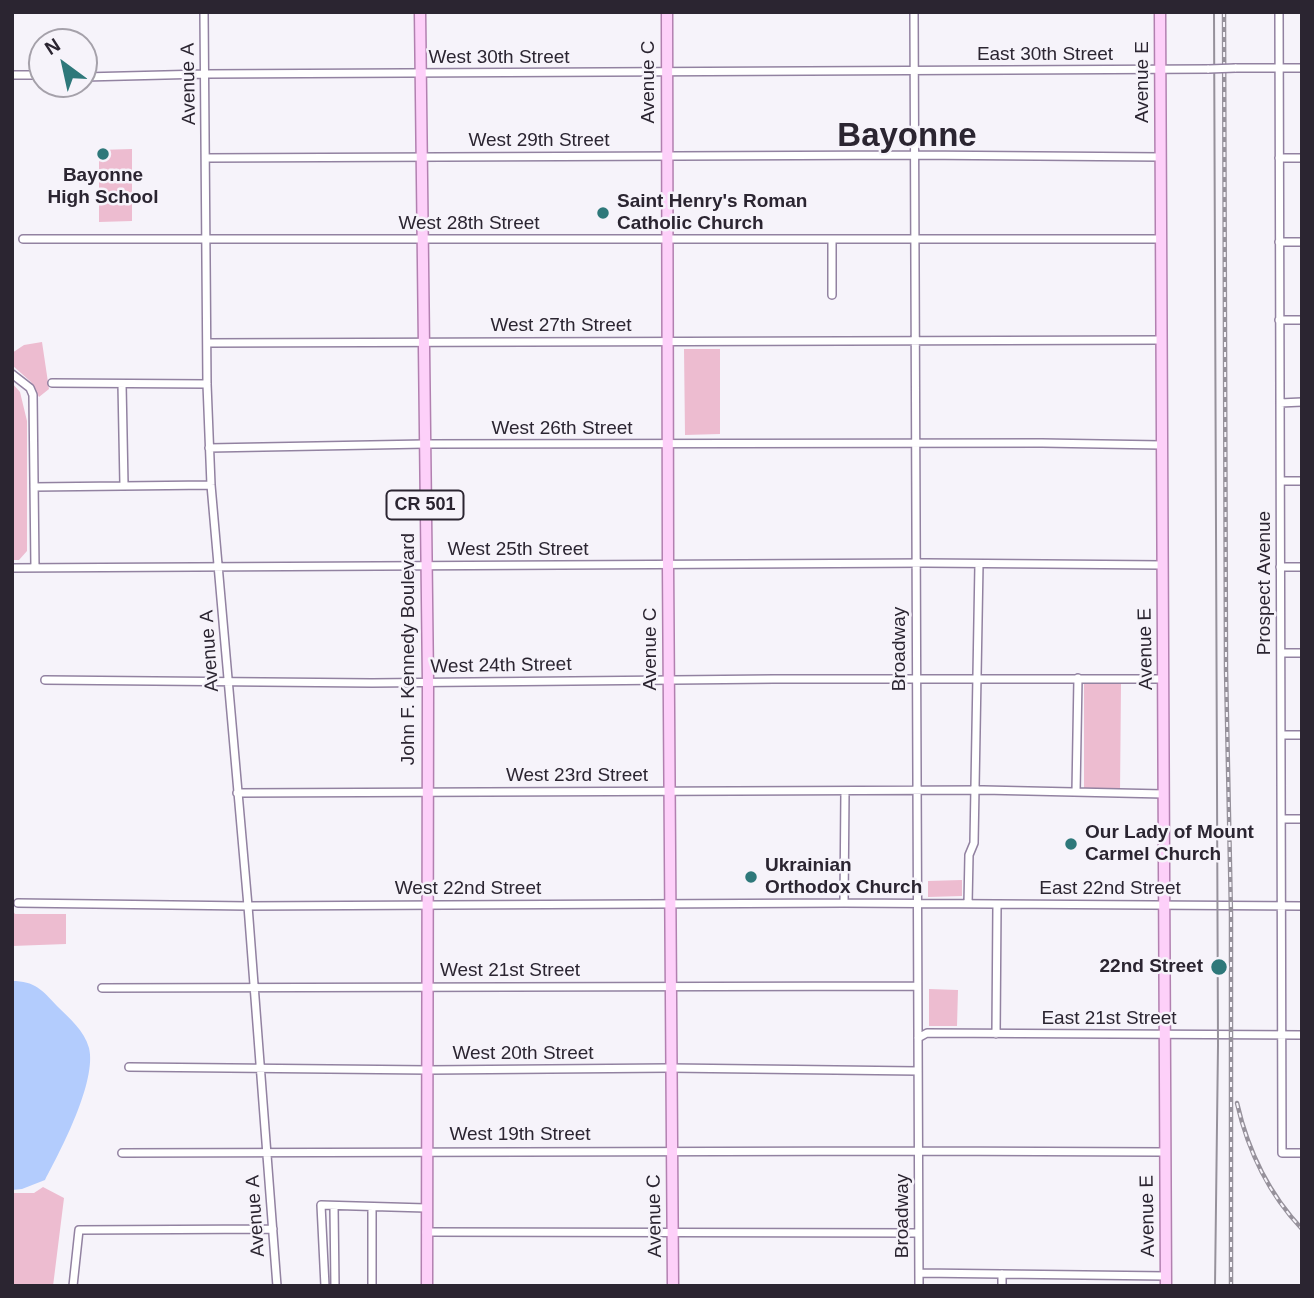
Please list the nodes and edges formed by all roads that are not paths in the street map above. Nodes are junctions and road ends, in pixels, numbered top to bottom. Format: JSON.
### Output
{"nodes":[{"id":1,"x":204,"y":12,"type":"edge"},
{"id":2,"x":420,"y":12,"type":"edge"},
{"id":3,"x":667,"y":12,"type":"edge"},
{"id":4,"x":914,"y":12,"type":"edge"},
{"id":5,"x":1160,"y":12,"type":"edge"},
{"id":6,"x":1279,"y":12,"type":"edge"},
{"id":7,"x":1278,"y":68,"type":"junction"},
{"id":8,"x":1302,"y":68,"type":"edge"},
{"id":9,"x":1160,"y":71,"type":"junction"},
{"id":10,"x":914,"y":72,"type":"junction"},
{"id":11,"x":667,"y":73,"type":"junction"},
{"id":12,"x":205,"y":74,"type":"junction"},
{"id":13,"x":421,"y":74,"type":"junction"},
{"id":14,"x":98,"y":77,"type":"edge"},
{"id":15,"x":914,"y":155,"type":"junction"},
{"id":16,"x":666,"y":156,"type":"junction"},
{"id":17,"x":422,"y":157,"type":"junction"},
{"id":18,"x":1160,"y":157,"type":"junction"},
{"id":19,"x":206,"y":158,"type":"junction"},
{"id":20,"x":1279,"y":158,"type":"junction"},
{"id":21,"x":1302,"y":158,"type":"edge"},
{"id":22,"x":23,"y":239,"type":"dead end"},
{"id":23,"x":668,"y":239,"type":"junction"},
{"id":24,"x":832,"y":239,"type":"junction"},
{"id":25,"x":916,"y":239,"type":"junction"},
{"id":26,"x":1160,"y":239,"type":"junction"},
{"id":27,"x":207,"y":240,"type":"junction"},
{"id":28,"x":423,"y":240,"type":"junction"},
{"id":29,"x":1302,"y":242,"type":"edge"},
{"id":30,"x":1279,"y":243,"type":"junction"},
{"id":31,"x":832,"y":295,"type":"dead end"},
{"id":32,"x":1279,"y":320,"type":"junction"},
{"id":33,"x":1302,"y":320,"type":"edge"},
{"id":34,"x":915,"y":340,"type":"junction"},
{"id":35,"x":1161,"y":340,"type":"junction"},
{"id":36,"x":668,"y":341,"type":"junction"},
{"id":37,"x":424,"y":342,"type":"junction"},
{"id":38,"x":206,"y":343,"type":"junction"},
{"id":39,"x":12,"y":374,"type":"edge"},
{"id":40,"x":52,"y":383,"type":"dead end"},
{"id":41,"x":122,"y":384,"type":"junction"},
{"id":42,"x":206,"y":384,"type":"junction"},
{"id":43,"x":1280,"y":402,"type":"junction"},
{"id":44,"x":1302,"y":402,"type":"edge"},
{"id":45,"x":916,"y":443,"type":"junction"},
{"id":46,"x":425,"y":444,"type":"junction"},
{"id":47,"x":668,"y":444,"type":"junction"},
{"id":48,"x":1161,"y":445,"type":"junction"},
{"id":49,"x":209,"y":448,"type":"junction"},
{"id":50,"x":1281,"y":481,"type":"junction"},
{"id":51,"x":1302,"y":481,"type":"edge"},
{"id":52,"x":124,"y":485,"type":"junction"},
{"id":53,"x":211,"y":485,"type":"junction"},
{"id":54,"x":34,"y":487,"type":"junction"},
{"id":55,"x":916,"y":564,"type":"junction"},
{"id":56,"x":979,"y":564,"type":"junction"},
{"id":57,"x":668,"y":565,"type":"junction"},
{"id":58,"x":1162,"y":565,"type":"junction"},
{"id":59,"x":426,"y":566,"type":"junction"},
{"id":60,"x":220,"y":567,"type":"junction"},
{"id":61,"x":1280,"y":567,"type":"junction"},
{"id":62,"x":1302,"y":567,"type":"edge"},
{"id":63,"x":16,"y":568,"type":"edge"},
{"id":64,"x":35,"y":568,"type":"junction"},
{"id":65,"x":1282,"y":653,"type":"junction"},
{"id":66,"x":1302,"y":653,"type":"edge"},
{"id":67,"x":1078,"y":678,"type":"junction"},
{"id":68,"x":669,"y":679,"type":"junction"},
{"id":69,"x":916,"y":679,"type":"junction"},
{"id":70,"x":978,"y":679,"type":"junction"},
{"id":71,"x":1164,"y":679,"type":"junction"},
{"id":72,"x":45,"y":680,"type":"dead end"},
{"id":73,"x":229,"y":681,"type":"junction"},
{"id":74,"x":428,"y":683,"type":"junction"},
{"id":75,"x":1281,"y":735,"type":"junction"},
{"id":76,"x":1302,"y":735,"type":"edge"},
{"id":77,"x":975,"y":790,"type":"junction"},
{"id":78,"x":669,"y":791,"type":"junction"},
{"id":79,"x":845,"y":791,"type":"junction"},
{"id":80,"x":917,"y":791,"type":"junction"},
{"id":81,"x":427,"y":792,"type":"junction"},
{"id":82,"x":1076,"y":792,"type":"junction"},
{"id":83,"x":237,"y":793,"type":"junction"},
{"id":84,"x":1164,"y":794,"type":"junction"},
{"id":85,"x":1282,"y":819,"type":"junction"},
{"id":86,"x":1302,"y":819,"type":"edge"},
{"id":87,"x":18,"y":903,"type":"dead end"},
{"id":88,"x":845,"y":903,"type":"junction"},
{"id":89,"x":918,"y":904,"type":"junction"},
{"id":90,"x":968,"y":904,"type":"junction"},
{"id":91,"x":427,"y":905,"type":"junction"},
{"id":92,"x":672,"y":905,"type":"junction"},
{"id":93,"x":997,"y":905,"type":"junction"},
{"id":94,"x":1164,"y":905,"type":"junction"},
{"id":95,"x":248,"y":906,"type":"junction"},
{"id":96,"x":1281,"y":906,"type":"junction"},
{"id":97,"x":1302,"y":906,"type":"edge"},
{"id":98,"x":670,"y":986,"type":"junction"},
{"id":99,"x":918,"y":986,"type":"junction"},
{"id":100,"x":252,"y":987,"type":"junction"},
{"id":101,"x":102,"y":988,"type":"dead end"},
{"id":102,"x":427,"y":988,"type":"junction"},
{"id":103,"x":996,"y":1034,"type":"junction"},
{"id":104,"x":1165,"y":1034,"type":"junction"},
{"id":105,"x":1281,"y":1035,"type":"junction"},
{"id":106,"x":1302,"y":1035,"type":"edge"},
{"id":107,"x":918,"y":1038,"type":"junction"},
{"id":108,"x":129,"y":1067,"type":"dead end"},
{"id":109,"x":260,"y":1069,"type":"junction"},
{"id":110,"x":670,"y":1069,"type":"junction"},
{"id":111,"x":429,"y":1070,"type":"junction"},
{"id":112,"x":918,"y":1071,"type":"junction"},
{"id":113,"x":918,"y":1150,"type":"junction"},
{"id":114,"x":267,"y":1151,"type":"junction"},
{"id":115,"x":426,"y":1151,"type":"junction"},
{"id":116,"x":671,"y":1151,"type":"junction"},
{"id":117,"x":1164,"y":1152,"type":"junction"},
{"id":118,"x":121,"y":1153,"type":"dead end"},
{"id":119,"x":1302,"y":1153,"type":"edge"},
{"id":120,"x":334,"y":1207,"type":"junction"},
{"id":121,"x":372,"y":1207,"type":"junction"},
{"id":122,"x":426,"y":1208,"type":"junction"},
{"id":123,"x":273,"y":1229,"type":"junction"},
{"id":124,"x":426,"y":1232,"type":"junction"},
{"id":125,"x":673,"y":1233,"type":"junction"},
{"id":126,"x":918,"y":1233,"type":"junction"},
{"id":127,"x":919,"y":1273,"type":"junction"},
{"id":128,"x":1002,"y":1274,"type":"junction"},
{"id":129,"x":1081,"y":1276,"type":"junction"},
{"id":130,"x":1166,"y":1281,"type":"edge"},
{"id":131,"x":73,"y":1286,"type":"edge"},
{"id":132,"x":277,"y":1286,"type":"edge"},
{"id":133,"x":325,"y":1286,"type":"edge"},
{"id":134,"x":335,"y":1286,"type":"edge"},
{"id":135,"x":372,"y":1286,"type":"edge"},
{"id":136,"x":427,"y":1286,"type":"edge"},
{"id":137,"x":673,"y":1286,"type":"edge"},
{"id":138,"x":919,"y":1286,"type":"edge"},
{"id":139,"x":1002,"y":1286,"type":"edge"},
{"id":140,"x":1081,"y":1286,"type":"edge"}],
"edges":[{"from":1,"to":12,"type":"street","name":"Avenue A"},
{"from":2,"to":13,"type":"main road","name":"John F. Kennedy Boulevard","number":"CR 501"},
{"from":3,"to":11,"type":"main road","name":"Avenue C"},
{"from":4,"to":10,"type":"street","name":"Broadway"},
{"from":5,"to":9,"type":"main road","name":"Avenue E"},
{"from":6,"to":7,"type":"street","name":"Prospect Avenue"},
{"from":7,"to":8,"type":"street","name":"East 30th Street"},
{"from":7,"to":9,"type":"street","name":"East 30th Street","bridge":true},
{"from":7,"to":20,"type":"street","name":"Prospect Avenue"},
{"from":9,"to":10,"type":"street","name":"East 30th Street"},
{"from":9,"to":18,"type":"main road","name":"Avenue E"},
{"from":10,"to":11,"type":"street","name":"West 30th Street"},
{"from":10,"to":15,"type":"street","name":"Broadway"},
{"from":11,"to":13,"type":"street","name":"West 30th Street"},
{"from":11,"to":16,"type":"main road","name":"Avenue C"},
{"from":12,"to":13,"type":"street","name":"West 30th Street"},
{"from":12,"to":14,"type":"street","name":"West 30th Street"},
{"from":12,"to":19,"type":"street","name":"Avenue A"},
{"from":13,"to":17,"type":"main road","name":"John F. Kennedy Boulevard","number":"CR 501"},
{"from":15,"to":16,"type":"street","name":"West 29th Street"},
{"from":15,"to":18,"type":"street","name":"West 29th Street"},
{"from":15,"to":25,"type":"street","name":"Broadway"},
{"from":16,"to":17,"type":"street","name":"West 29th Street"},
{"from":16,"to":23,"type":"main road","name":"Avenue C"},
{"from":17,"to":19,"type":"street","name":"West 29th Street"},
{"from":17,"to":28,"type":"main road","name":"John F. Kennedy Boulevard","number":"CR 501"},
{"from":18,"to":26,"type":"main road","name":"Avenue E"},
{"from":19,"to":27,"type":"street","name":"Avenue A"},
{"from":20,"to":21,"type":"street"},
{"from":20,"to":30,"type":"street","name":"Prospect Avenue"},
{"from":22,"to":27,"type":"street","name":"West 28th Street"},
{"from":23,"to":24,"type":"street","name":"West 28th Street"},
{"from":23,"to":28,"type":"street","name":"West 28th Street"},
{"from":23,"to":36,"type":"main road","name":"Avenue C"},
{"from":24,"to":25,"type":"street","name":"West 28th Street"},
{"from":24,"to":31,"type":"street"},
{"from":25,"to":26,"type":"street","name":"West 28th Street"},
{"from":25,"to":34,"type":"street","name":"Broadway"},
{"from":26,"to":35,"type":"main road","name":"Avenue E"},
{"from":27,"to":28,"type":"street","name":"West 28th Street"},
{"from":27,"to":38,"type":"street","name":"Avenue A"},
{"from":28,"to":37,"type":"main road","name":"John F. Kennedy Boulevard","number":"CR 501"},
{"from":29,"to":30,"type":"street"},
{"from":30,"to":32,"type":"street","name":"Prospect Avenue"},
{"from":32,"to":33,"type":"street"},
{"from":32,"to":43,"type":"street","name":"Prospect Avenue"},
{"from":34,"to":35,"type":"street","name":"West 27th Street"},
{"from":34,"to":36,"type":"street","name":"West 27th Street"},
{"from":34,"to":45,"type":"street","name":"Broadway"},
{"from":35,"to":48,"type":"main road","name":"Avenue E"},
{"from":36,"to":37,"type":"street","name":"West 27th Street"},
{"from":36,"to":47,"type":"main road","name":"Avenue C"},
{"from":37,"to":38,"type":"street","name":"West 27th Street"},
{"from":37,"to":46,"type":"main road","name":"John F. Kennedy Boulevard","number":"CR 501"},
{"from":38,"to":42,"type":"street","name":"Avenue A"},
{"from":39,"to":54,"type":"street"},
{"from":40,"to":41,"type":"street"},
{"from":41,"to":42,"type":"street"},
{"from":41,"to":52,"type":"street"},
{"from":42,"to":49,"type":"street","name":"Avenue A"},
{"from":43,"to":44,"type":"street"},
{"from":43,"to":50,"type":"street","name":"Prospect Avenue"},
{"from":45,"to":47,"type":"street","name":"West 26th Street"},
{"from":45,"to":48,"type":"street","name":"West 26th Street"},
{"from":45,"to":55,"type":"street","name":"Broadway"},
{"from":46,"to":47,"type":"street","name":"West 26th Street"},
{"from":46,"to":49,"type":"street","name":"West 26th Street"},
{"from":46,"to":59,"type":"main road","name":"John F. Kennedy Boulevard","number":"CR 501"},
{"from":47,"to":57,"type":"main road","name":"Avenue C"},
{"from":48,"to":58,"type":"main road","name":"Avenue E"},
{"from":49,"to":53,"type":"street","name":"Avenue A"},
{"from":50,"to":51,"type":"street"},
{"from":50,"to":61,"type":"street","name":"Prospect Avenue"},
{"from":52,"to":53,"type":"street"},
{"from":52,"to":54,"type":"street"},
{"from":53,"to":60,"type":"street","name":"Avenue A"},
{"from":54,"to":64,"type":"street"},
{"from":55,"to":56,"type":"street","name":"West 25th Street"},
{"from":55,"to":57,"type":"street","name":"West 25th Street"},
{"from":55,"to":69,"type":"street","name":"Broadway"},
{"from":56,"to":58,"type":"street","name":"West 25th Street"},
{"from":56,"to":70,"type":"street"},
{"from":57,"to":59,"type":"street","name":"West 25th Street"},
{"from":57,"to":68,"type":"main road","name":"Avenue C"},
{"from":58,"to":71,"type":"main road","name":"Avenue E"},
{"from":59,"to":60,"type":"street","name":"West 25th Street"},
{"from":59,"to":74,"type":"main road","name":"John F. Kennedy Boulevard","number":"CR 501"},
{"from":60,"to":64,"type":"street","name":"West 25th Street"},
{"from":60,"to":73,"type":"street","name":"Avenue A"},
{"from":61,"to":62,"type":"street"},
{"from":61,"to":65,"type":"street","name":"Prospect Avenue"},
{"from":63,"to":64,"type":"street","name":"West 25th Street"},
{"from":65,"to":66,"type":"street"},
{"from":65,"to":75,"type":"street","name":"Prospect Avenue"},
{"from":67,"to":70,"type":"street","name":"West 24th Street"},
{"from":67,"to":71,"type":"street","name":"West 24th Street"},
{"from":67,"to":82,"type":"street"},
{"from":68,"to":69,"type":"street","name":"West 24th Street"},
{"from":68,"to":74,"type":"street","name":"West 24th Street"},
{"from":68,"to":78,"type":"main road","name":"Avenue C"},
{"from":69,"to":70,"type":"street","name":"West 24th Street"},
{"from":69,"to":80,"type":"street","name":"Broadway"},
{"from":70,"to":77,"type":"street"},
{"from":71,"to":84,"type":"main road","name":"Avenue E"},
{"from":72,"to":73,"type":"street","name":"West 24th Street"},
{"from":73,"to":74,"type":"street","name":"West 24th Street"},
{"from":73,"to":83,"type":"street","name":"Avenue A"},
{"from":74,"to":81,"type":"main road","name":"John F. Kennedy Boulevard","number":"CR 501"},
{"from":75,"to":76,"type":"street"},
{"from":75,"to":85,"type":"street","name":"Prospect Avenue"},
{"from":77,"to":80,"type":"street","name":"West 23rd Street"},
{"from":77,"to":82,"type":"street","name":"West 23rd Street"},
{"from":77,"to":90,"type":"street"},
{"from":78,"to":79,"type":"street","name":"West 23rd Street"},
{"from":78,"to":81,"type":"street","name":"West 23rd Street"},
{"from":78,"to":92,"type":"main road","name":"Avenue C"},
{"from":79,"to":80,"type":"street","name":"West 23rd Street"},
{"from":79,"to":88,"type":"street"},
{"from":80,"to":89,"type":"street","name":"Broadway"},
{"from":81,"to":83,"type":"street","name":"West 23rd Street"},
{"from":81,"to":91,"type":"main road","name":"John F. Kennedy Boulevard","number":"CR 501"},
{"from":82,"to":84,"type":"street","name":"West 23rd Street"},
{"from":83,"to":95,"type":"street","name":"Avenue A"},
{"from":84,"to":94,"type":"main road","name":"Avenue E"},
{"from":85,"to":86,"type":"street"},
{"from":85,"to":96,"type":"street","name":"Prospect Avenue"},
{"from":87,"to":95,"type":"street","name":"West 22nd Street"},
{"from":88,"to":89,"type":"street","name":"West 22nd Street"},
{"from":88,"to":92,"type":"street","name":"West 22nd Street"},
{"from":89,"to":90,"type":"street","name":"East 22nd Street"},
{"from":89,"to":99,"type":"street","name":"Broadway"},
{"from":90,"to":93,"type":"street","name":"East 22nd Street"},
{"from":91,"to":92,"type":"street","name":"West 22nd Street"},
{"from":91,"to":95,"type":"street","name":"West 22nd Street"},
{"from":91,"to":102,"type":"main road","name":"John F. Kennedy Boulevard","number":"CR 501"},
{"from":92,"to":98,"type":"main road","name":"Avenue C"},
{"from":93,"to":94,"type":"street","name":"East 22nd Street"},
{"from":93,"to":103,"type":"street"},
{"from":94,"to":96,"type":"street","name":"East 22nd Street"},
{"from":94,"to":104,"type":"main road","name":"Avenue E"},
{"from":95,"to":100,"type":"street","name":"Avenue A"},
{"from":96,"to":97,"type":"street","name":"East 22nd Street"},
{"from":96,"to":105,"type":"street","name":"Prospect Avenue"},
{"from":98,"to":99,"type":"street","name":"West 21st Street"},
{"from":98,"to":102,"type":"street","name":"West 21st Street"},
{"from":98,"to":110,"type":"main road","name":"Avenue C"},
{"from":99,"to":107,"type":"street","name":"Broadway"},
{"from":100,"to":101,"type":"street","name":"West 21st Street"},
{"from":100,"to":102,"type":"street","name":"West 21st Street"},
{"from":100,"to":109,"type":"street","name":"Avenue A"},
{"from":102,"to":111,"type":"main road","name":"John F. Kennedy Boulevard","number":"CR 501"},
{"from":103,"to":104,"type":"street","name":"East 21st Street"},
{"from":103,"to":107,"type":"street","name":"East 21st Street"},
{"from":104,"to":105,"type":"street","name":"East 21st Street"},
{"from":104,"to":117,"type":"main road","name":"Avenue E"},
{"from":105,"to":106,"type":"street","name":"East 21st Street"},
{"from":105,"to":119,"type":"street","name":"Prospect Avenue"},
{"from":107,"to":112,"type":"street","name":"Broadway"},
{"from":108,"to":109,"type":"street","name":"West 20th Street"},
{"from":109,"to":111,"type":"street","name":"West 20th Street"},
{"from":109,"to":114,"type":"street","name":"Avenue A"},
{"from":110,"to":111,"type":"street","name":"West 20th Street"},
{"from":110,"to":112,"type":"street","name":"West 20th Street"},
{"from":110,"to":116,"type":"main road","name":"Avenue C"},
{"from":111,"to":115,"type":"main road","name":"John F. Kennedy Boulevard","number":"CR 501"},
{"from":112,"to":113,"type":"street","name":"Broadway"},
{"from":113,"to":116,"type":"street","name":"West 19th Street"},
{"from":113,"to":117,"type":"street","name":"West 19th Street"},
{"from":113,"to":126,"type":"street","name":"Broadway"},
{"from":114,"to":115,"type":"street","name":"West 19th Street"},
{"from":114,"to":118,"type":"street","name":"West 19th Street"},
{"from":114,"to":123,"type":"street","name":"Avenue A"},
{"from":115,"to":116,"type":"street","name":"West 19th Street"},
{"from":115,"to":122,"type":"main road","name":"John F. Kennedy Boulevard","number":"CR 501"},
{"from":116,"to":125,"type":"main road","name":"Avenue C"},
{"from":117,"to":130,"type":"main road","name":"Avenue E"},
{"from":120,"to":121,"type":"street"},
{"from":120,"to":133,"type":"street"},
{"from":120,"to":134,"type":"street"},
{"from":121,"to":122,"type":"street"},
{"from":121,"to":135,"type":"street"},
{"from":122,"to":124,"type":"main road","name":"John F. Kennedy Boulevard","number":"CR 501"},
{"from":123,"to":131,"type":"street"},
{"from":123,"to":132,"type":"street","name":"Avenue A"},
{"from":124,"to":125,"type":"street"},
{"from":124,"to":136,"type":"main road","name":"John F. Kennedy Boulevard","number":"CR 501"},
{"from":125,"to":126,"type":"street"},
{"from":125,"to":137,"type":"main road","name":"Avenue C"},
{"from":126,"to":127,"type":"street","name":"Broadway"},
{"from":127,"to":128,"type":"street"},
{"from":127,"to":138,"type":"street","name":"Broadway"},
{"from":128,"to":129,"type":"street"},
{"from":128,"to":139,"type":"street"},
{"from":129,"to":130,"type":"street"},
{"from":129,"to":140,"type":"street"}]}
